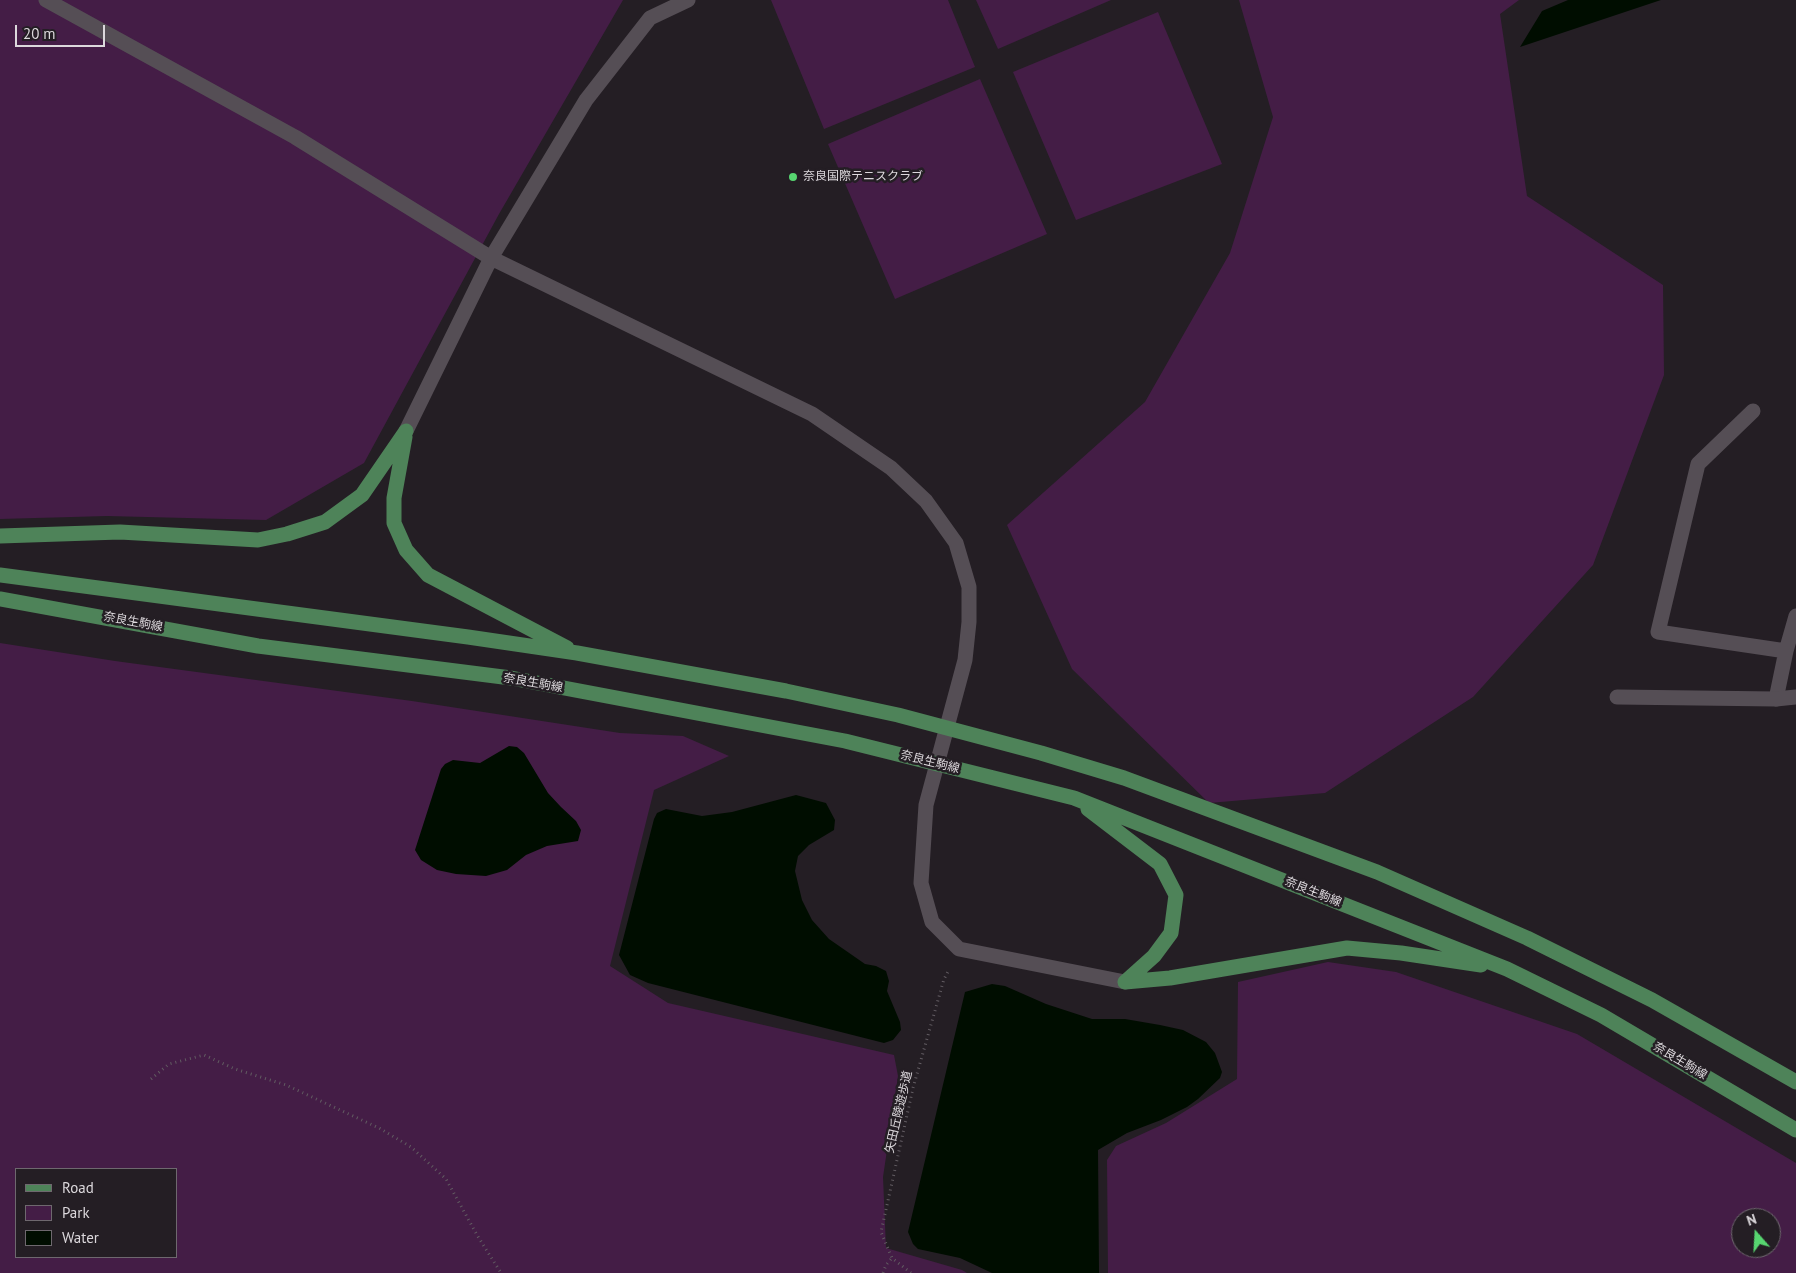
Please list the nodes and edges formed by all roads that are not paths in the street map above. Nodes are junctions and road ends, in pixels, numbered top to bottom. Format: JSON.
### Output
{"nodes":[{"id":1,"x":46,"y":0,"type":"edge"},
{"id":2,"x":688,"y":0,"type":"edge"},
{"id":3,"x":491,"y":258,"type":"junction"},
{"id":4,"x":1754,"y":411,"type":"dead end"},
{"id":5,"x":406,"y":431,"type":"junction"},
{"id":6,"x":0,"y":536,"type":"edge"},
{"id":7,"x":0,"y":575,"type":"edge"},
{"id":8,"x":0,"y":599,"type":"edge"},
{"id":9,"x":1796,"y":616,"type":"edge"},
{"id":10,"x":1786,"y":650,"type":"junction"},
{"id":11,"x":577,"y":654,"type":"junction"},
{"id":12,"x":1796,"y":696,"type":"edge"},
{"id":13,"x":1617,"y":698,"type":"dead end"},
{"id":14,"x":1776,"y":699,"type":"junction"},
{"id":15,"x":1074,"y":798,"type":"junction"},
{"id":16,"x":1507,"y":969,"type":"junction"},
{"id":17,"x":1126,"y":982,"type":"junction"},
{"id":18,"x":1796,"y":1082,"type":"edge"},
{"id":19,"x":1796,"y":1130,"type":"edge"}],
"edges":[{"from":1,"to":3,"type":"street"},
{"from":2,"to":3,"type":"street"},
{"from":3,"to":5,"type":"street"},
{"from":3,"to":17,"type":"street"},
{"from":4,"to":10,"type":"street"},
{"from":5,"to":6,"type":"main road"},
{"from":5,"to":11,"type":"main road"},
{"from":7,"to":11,"type":"main road"},
{"from":8,"to":15,"type":"main road","name":"奈良生駒線"},
{"from":9,"to":10,"type":"street"},
{"from":10,"to":14,"type":"street"},
{"from":11,"to":18,"type":"main road"},
{"from":12,"to":14,"type":"street"},
{"from":13,"to":14,"type":"street"},
{"from":15,"to":16,"type":"main road","name":"奈良生駒線"},
{"from":15,"to":17,"type":"main road"},
{"from":16,"to":17,"type":"main road"},
{"from":16,"to":19,"type":"main road","name":"奈良生駒線"}]}
